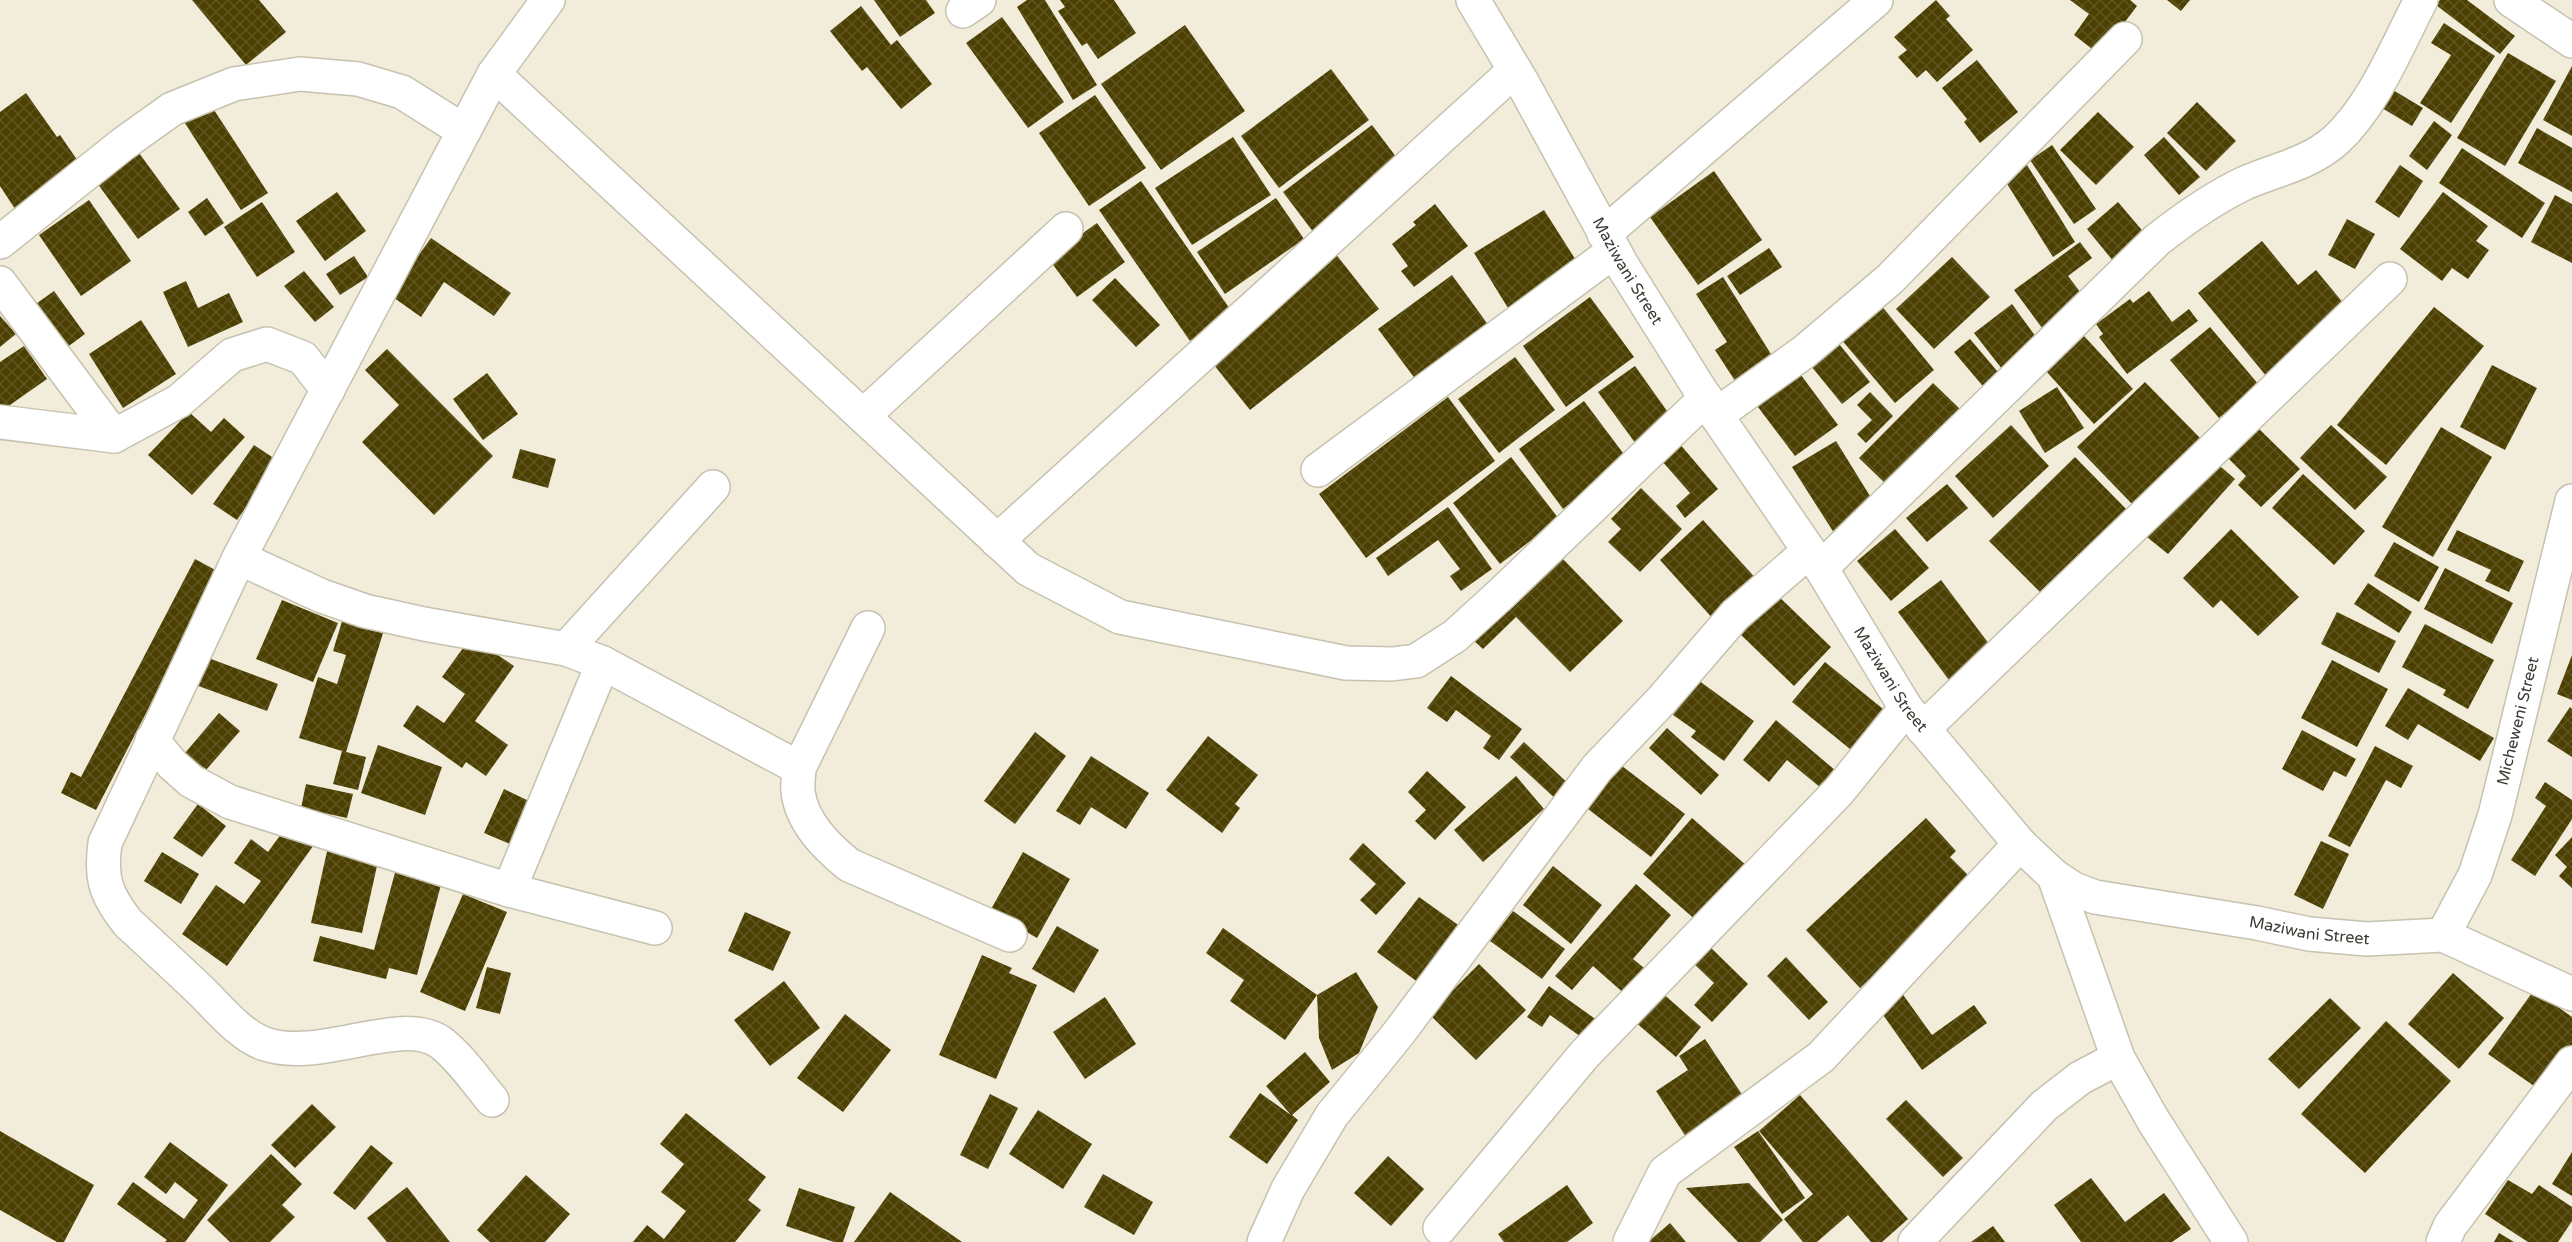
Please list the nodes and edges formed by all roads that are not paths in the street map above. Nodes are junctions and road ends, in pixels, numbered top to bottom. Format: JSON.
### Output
{"nodes":[{"id":1,"x":548,"y":0,"type":"edge"},
{"id":2,"x":1473,"y":0,"type":"edge"},
{"id":3,"x":1876,"y":0,"type":"edge"},
{"id":4,"x":2421,"y":0,"type":"edge"},
{"id":5,"x":2511,"y":0,"type":"edge"},
{"id":6,"x":2125,"y":39,"type":"dead end"},
{"id":7,"x":2572,"y":41,"type":"edge"},
{"id":8,"x":1515,"y":70,"type":"junction"},
{"id":9,"x":494,"y":74,"type":"junction"},
{"id":10,"x":464,"y":131,"type":"junction"},
{"id":11,"x":1066,"y":229,"type":"dead end"},
{"id":12,"x":0,"y":242,"type":"edge"},
{"id":13,"x":1609,"y":242,"type":"junction"},
{"id":14,"x":2390,"y":279,"type":"dead end"},
{"id":15,"x":0,"y":283,"type":"edge"},
{"id":16,"x":328,"y":390,"type":"junction"},
{"id":17,"x":1711,"y":406,"type":"junction"},
{"id":18,"x":863,"y":416,"type":"junction"},
{"id":19,"x":0,"y":422,"type":"edge"},
{"id":20,"x":114,"y":436,"type":"junction"},
{"id":21,"x":1318,"y":470,"type":"dead end"},
{"id":22,"x":713,"y":487,"type":"dead end"},
{"id":23,"x":2572,"y":501,"type":"edge"},
{"id":24,"x":997,"y":541,"type":"junction"},
{"id":25,"x":239,"y":558,"type":"junction"},
{"id":26,"x":1814,"y":560,"type":"junction"},
{"id":27,"x":868,"y":628,"type":"dead end"},
{"id":28,"x":566,"y":649,"type":"junction"},
{"id":29,"x":603,"y":663,"type":"junction"},
{"id":30,"x":1915,"y":718,"type":"junction"},
{"id":31,"x":152,"y":740,"type":"junction"},
{"id":32,"x":799,"y":768,"type":"junction"},
{"id":33,"x":2020,"y":844,"type":"junction"},
{"id":34,"x":2054,"y":876,"type":"junction"},
{"id":35,"x":509,"y":890,"type":"junction"},
{"id":36,"x":655,"y":928,"type":"dead end"},
{"id":37,"x":1010,"y":935,"type":"dead end"},
{"id":38,"x":2443,"y":935,"type":"junction"},
{"id":39,"x":2572,"y":994,"type":"edge"},
{"id":40,"x":2118,"y":1058,"type":"junction"},
{"id":41,"x":2572,"y":1063,"type":"edge"},
{"id":42,"x":492,"y":1100,"type":"dead end"},
{"id":43,"x":1440,"y":1228,"type":"dead end"},
{"id":44,"x":1264,"y":1242,"type":"edge"},
{"id":45,"x":1630,"y":1242,"type":"edge"},
{"id":46,"x":1915,"y":1242,"type":"edge"},
{"id":47,"x":2231,"y":1242,"type":"edge"},
{"id":48,"x":2443,"y":1242,"type":"edge"}],
"edges":[{"from":1,"to":9,"type":"street"},
{"from":2,"to":8,"type":"street","name":"Maziwani Street"},
{"from":3,"to":13,"type":"street"},
{"from":4,"to":26,"type":"street"},
{"from":5,"to":7,"type":"street"},
{"from":6,"to":17,"type":"street"},
{"from":8,"to":13,"type":"street","name":"Maziwani Street"},
{"from":8,"to":24,"type":"street"},
{"from":9,"to":10,"type":"street"},
{"from":9,"to":18,"type":"street"},
{"from":10,"to":12,"type":"street"},
{"from":10,"to":16,"type":"street"},
{"from":11,"to":18,"type":"street"},
{"from":13,"to":17,"type":"street","name":"Maziwani Street"},
{"from":13,"to":21,"type":"street"},
{"from":14,"to":30,"type":"street"},
{"from":15,"to":20,"type":"street"},
{"from":16,"to":20,"type":"street"},
{"from":16,"to":25,"type":"street"},
{"from":17,"to":24,"type":"street"},
{"from":17,"to":26,"type":"street","name":"Maziwani Street"},
{"from":18,"to":24,"type":"street"},
{"from":19,"to":20,"type":"street"},
{"from":22,"to":28,"type":"street"},
{"from":23,"to":38,"type":"street","name":"Micheweni Street"},
{"from":25,"to":28,"type":"street"},
{"from":25,"to":31,"type":"street"},
{"from":26,"to":30,"type":"street","name":"Maziwani Street"},
{"from":26,"to":44,"type":"street"},
{"from":27,"to":32,"type":"street"},
{"from":28,"to":29,"type":"street"},
{"from":29,"to":32,"type":"street"},
{"from":29,"to":35,"type":"street"},
{"from":30,"to":33,"type":"street","name":"Maziwani Street"},
{"from":30,"to":43,"type":"street"},
{"from":31,"to":35,"type":"street"},
{"from":31,"to":42,"type":"street"},
{"from":32,"to":37,"type":"street"},
{"from":33,"to":34,"type":"street","name":"Maziwani Street"},
{"from":33,"to":45,"type":"street"},
{"from":34,"to":38,"type":"street","name":"Maziwani Street"},
{"from":34,"to":40,"type":"street"},
{"from":35,"to":36,"type":"street"},
{"from":38,"to":39,"type":"street","name":"Maziwani Street"},
{"from":40,"to":46,"type":"street"},
{"from":40,"to":47,"type":"street"},
{"from":41,"to":48,"type":"street"}]}
